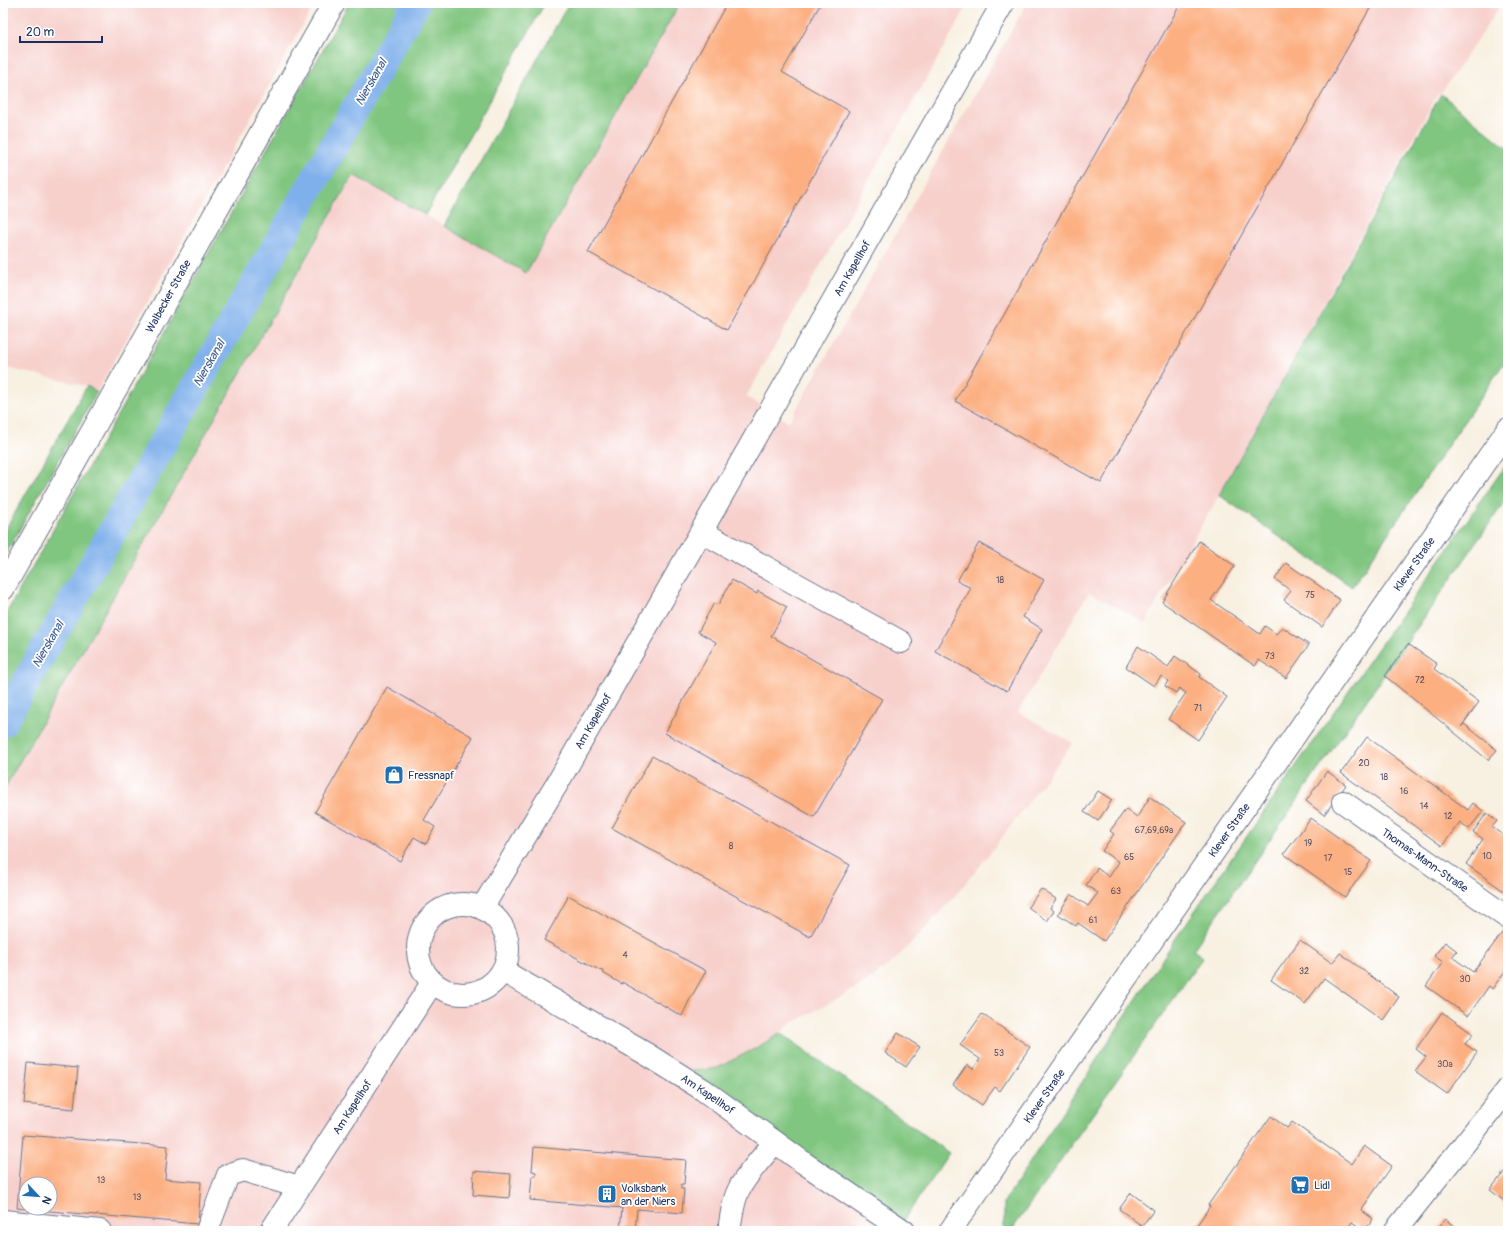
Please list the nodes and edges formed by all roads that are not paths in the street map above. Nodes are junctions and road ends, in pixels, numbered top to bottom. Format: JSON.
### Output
{"nodes":[{"id":1,"x":334,"y":3,"type":"edge"},
{"id":2,"x":1003,"y":3,"type":"edge"},
{"id":3,"x":1508,"y":429,"type":"edge"},
{"id":4,"x":702,"y":532,"type":"junction"},
{"id":5,"x":3,"y":589,"type":"edge"},
{"id":6,"x":901,"y":642,"type":"dead end"},
{"id":7,"x":1343,"y":802,"type":"dead end"},
{"id":8,"x":482,"y":908,"type":"junction"},
{"id":9,"x":1508,"y":918,"type":"edge"},
{"id":10,"x":503,"y":971,"type":"junction"},
{"id":11,"x":432,"y":983,"type":"junction"},
{"id":12,"x":1508,"y":1089,"type":"edge"},
{"id":13,"x":775,"y":1142,"type":"junction"},
{"id":14,"x":299,"y":1187,"type":"junction"},
{"id":15,"x":3,"y":1221,"type":"edge"},
{"id":16,"x":100,"y":1231,"type":"edge"},
{"id":17,"x":208,"y":1231,"type":"edge"},
{"id":18,"x":271,"y":1231,"type":"edge"},
{"id":19,"x":729,"y":1231,"type":"edge"},
{"id":20,"x":904,"y":1231,"type":"edge"},
{"id":21,"x":950,"y":1231,"type":"edge"},
{"id":22,"x":1395,"y":1231,"type":"edge"}],
"edges":[{"from":1,"to":5,"type":"street","name":"Walbecker Straße"},
{"from":2,"to":4,"type":"street","name":"Am Kapellhof"},
{"from":3,"to":21,"type":"street","name":"Klever Straße"},
{"from":4,"to":6,"type":"street"},
{"from":4,"to":8,"type":"street","name":"Am Kapellhof"},
{"from":7,"to":9,"type":"street","name":"Thomas-Mann-Straße"},
{"from":8,"to":10,"type":"street"},
{"from":8,"to":11,"type":"street"},
{"from":10,"to":11,"type":"street"},
{"from":10,"to":13,"type":"street","name":"Am Kapellhof"},
{"from":11,"to":14,"type":"street","name":"Am Kapellhof"},
{"from":12,"to":22,"type":"street"},
{"from":13,"to":19,"type":"street"},
{"from":13,"to":20,"type":"street","name":"Am Kapellhof"},
{"from":14,"to":17,"type":"street"},
{"from":14,"to":18,"type":"street","name":"Am Kapellhof"},
{"from":15,"to":16,"type":"street"}]}
